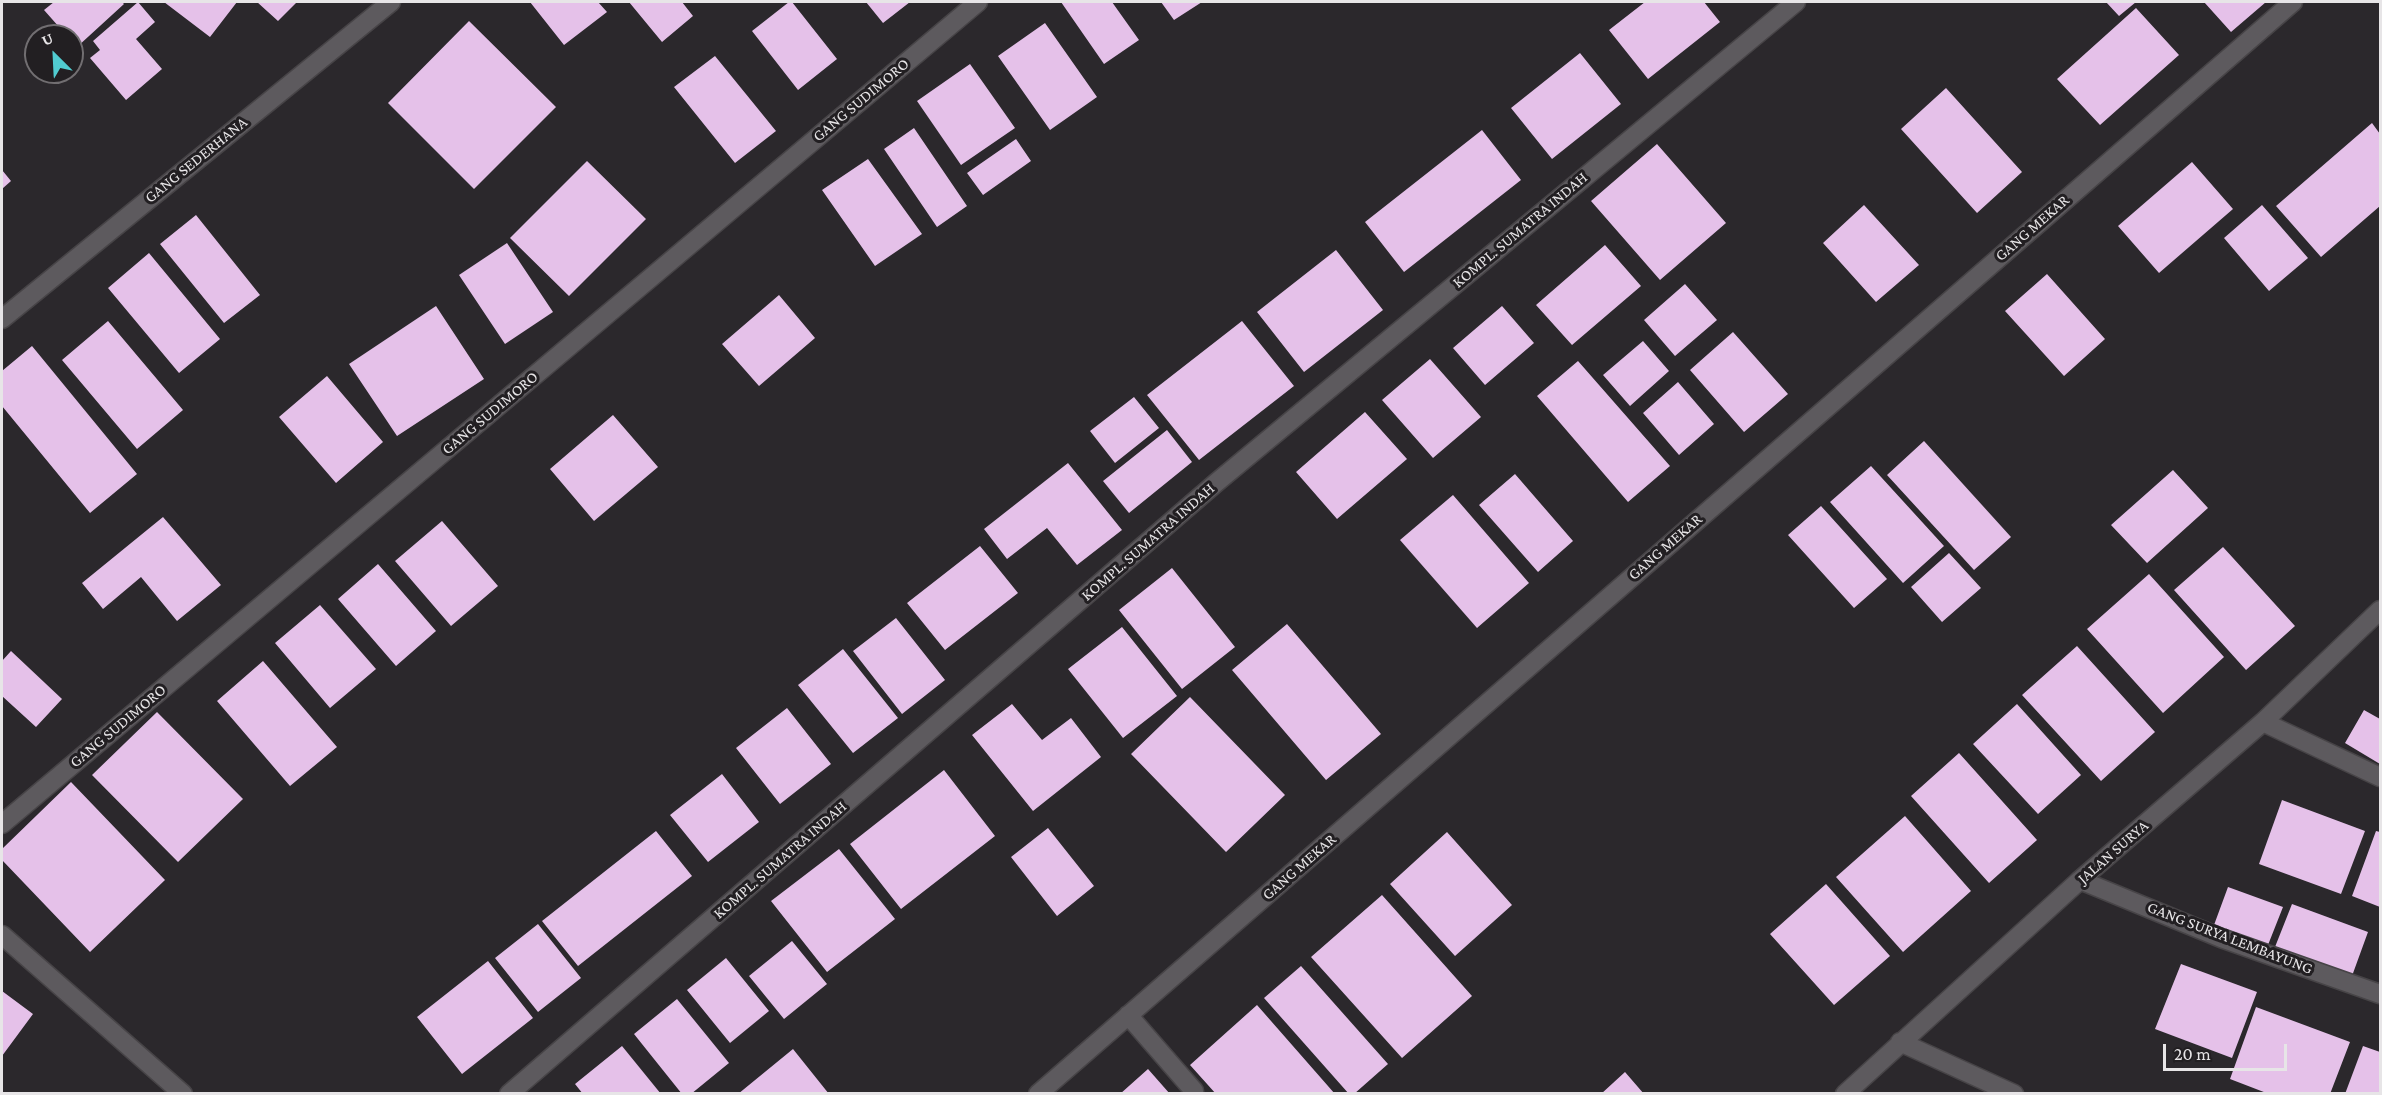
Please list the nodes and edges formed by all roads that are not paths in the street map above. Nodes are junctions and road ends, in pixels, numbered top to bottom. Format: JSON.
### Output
{"nodes":[{"id":1,"x":390,"y":2,"type":"edge"},
{"id":2,"x":978,"y":2,"type":"edge"},
{"id":3,"x":1796,"y":2,"type":"edge"},
{"id":4,"x":2293,"y":2,"type":"edge"},
{"id":5,"x":2,"y":319,"type":"edge"},
{"id":6,"x":2380,"y":610,"type":"edge"},
{"id":7,"x":2263,"y":722,"type":"junction"},
{"id":8,"x":2380,"y":777,"type":"edge"},
{"id":9,"x":2,"y":824,"type":"edge"},
{"id":10,"x":2080,"y":880,"type":"junction"},
{"id":11,"x":2,"y":935,"type":"edge"},
{"id":12,"x":2380,"y":994,"type":"edge"},
{"id":13,"x":1128,"y":1016,"type":"junction"},
{"id":14,"x":1900,"y":1042,"type":"junction"},
{"id":15,"x":1194,"y":1091,"type":"dead end"},
{"id":16,"x":183,"y":1094,"type":"edge"},
{"id":17,"x":509,"y":1094,"type":"edge"},
{"id":18,"x":1038,"y":1094,"type":"edge"},
{"id":19,"x":1845,"y":1094,"type":"edge"},
{"id":20,"x":2014,"y":1094,"type":"edge"}],
"edges":[{"from":1,"to":5,"type":"street","name":"GANG SEDERHANA"},
{"from":2,"to":9,"type":"street","name":"GANG SUDIMORO"},
{"from":3,"to":17,"type":"street","name":"KOMPL. SUMATRA INDAH"},
{"from":4,"to":13,"type":"street","name":"GANG MEKAR"},
{"from":6,"to":7,"type":"street","name":"JALAN SURYA"},
{"from":7,"to":8,"type":"street"},
{"from":7,"to":10,"type":"street","name":"JALAN SURYA"},
{"from":10,"to":12,"type":"street","name":"GANG SURYA LEMBAYUNG"},
{"from":10,"to":14,"type":"street","name":"JALAN SURYA"},
{"from":11,"to":16,"type":"street"},
{"from":13,"to":15,"type":"street"},
{"from":13,"to":18,"type":"street","name":"GANG MEKAR"},
{"from":14,"to":19,"type":"street","name":"JALAN SURYA"},
{"from":14,"to":20,"type":"street"}]}
